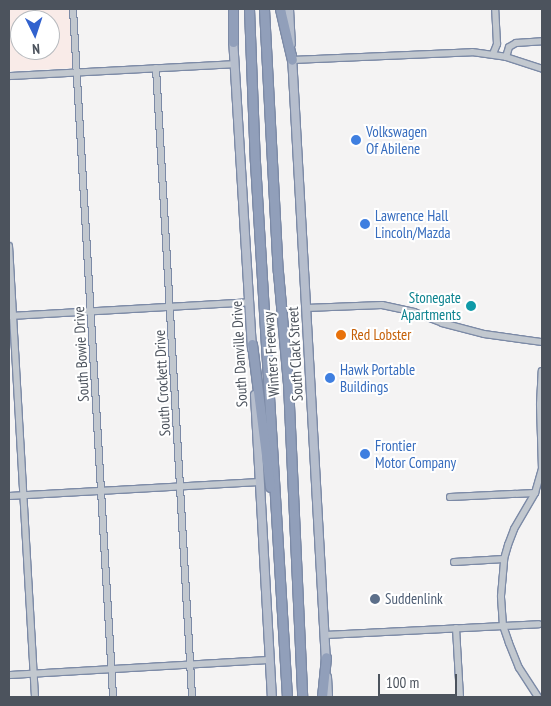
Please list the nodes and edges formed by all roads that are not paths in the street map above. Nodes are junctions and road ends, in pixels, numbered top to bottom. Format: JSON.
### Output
{"nodes":[{"id":1,"x":73,"y":9,"type":"edge"},
{"id":2,"x":232,"y":9,"type":"edge"},
{"id":3,"x":249,"y":9,"type":"edge"},
{"id":4,"x":264,"y":9,"type":"edge"},
{"id":5,"x":280,"y":9,"type":"edge"},
{"id":6,"x":289,"y":9,"type":"edge"},
{"id":7,"x":495,"y":9,"type":"edge"},
{"id":8,"x":542,"y":41,"type":"edge"},
{"id":9,"x":233,"y":42,"type":"joint"},
{"id":10,"x":493,"y":54,"type":"junction"},
{"id":11,"x":506,"y":57,"type":"junction"},
{"id":12,"x":292,"y":60,"type":"junction"},
{"id":13,"x":235,"y":64,"type":"junction"},
{"id":14,"x":156,"y":68,"type":"junction"},
{"id":15,"x":542,"y":69,"type":"edge"},
{"id":16,"x":78,"y":73,"type":"junction"},
{"id":17,"x":9,"y":76,"type":"edge"},
{"id":18,"x":9,"y":246,"type":"edge"},
{"id":19,"x":250,"y":302,"type":"junction"},
{"id":20,"x":170,"y":306,"type":"junction"},
{"id":21,"x":306,"y":308,"type":"junction"},
{"id":22,"x":91,"y":311,"type":"junction"},
{"id":23,"x":11,"y":316,"type":"edge"},
{"id":24,"x":542,"y":342,"type":"edge"},
{"id":25,"x":252,"y":344,"type":"junction"},
{"id":26,"x":542,"y":370,"type":"edge"},
{"id":27,"x":541,"y":421,"type":"edge"},
{"id":28,"x":260,"y":482,"type":"junction"},
{"id":29,"x":180,"y":486,"type":"junction"},
{"id":30,"x":102,"y":491,"type":"junction"},
{"id":31,"x":535,"y":493,"type":"junction"},
{"id":32,"x":24,"y":495,"type":"junction"},
{"id":33,"x":9,"y":496,"type":"edge"},
{"id":34,"x":450,"y":497,"type":"dead end"},
{"id":35,"x":279,"y":559,"type":"junction"},
{"id":36,"x":504,"y":559,"type":"junction"},
{"id":37,"x":454,"y":562,"type":"dead end"},
{"id":38,"x":538,"y":624,"type":"dead end"},
{"id":39,"x":503,"y":626,"type":"junction"},
{"id":40,"x":456,"y":628,"type":"junction"},
{"id":41,"x":324,"y":635,"type":"junction"},
{"id":42,"x":326,"y":657,"type":"junction"},
{"id":43,"x":270,"y":660,"type":"junction"},
{"id":44,"x":190,"y":664,"type":"junction"},
{"id":45,"x":112,"y":668,"type":"junction"},
{"id":46,"x":33,"y":673,"type":"junction"},
{"id":47,"x":9,"y":675,"type":"edge"},
{"id":48,"x":35,"y":697,"type":"edge"},
{"id":49,"x":114,"y":697,"type":"edge"},
{"id":50,"x":192,"y":697,"type":"edge"},
{"id":51,"x":272,"y":697,"type":"edge"},
{"id":52,"x":287,"y":697,"type":"edge"},
{"id":53,"x":302,"y":697,"type":"edge"},
{"id":54,"x":322,"y":697,"type":"edge"},
{"id":55,"x":328,"y":697,"type":"edge"},
{"id":56,"x":460,"y":697,"type":"edge"},
{"id":57,"x":538,"y":697,"type":"edge"}],
"edges":[{"from":1,"to":16,"type":"street","name":"South Bowie Drive"},
{"from":2,"to":9,"type":"highway"},
{"from":3,"to":35,"type":"highway","name":"Winters Freeway"},
{"from":4,"to":53,"type":"highway","name":"Winters Freeway"},
{"from":5,"to":12,"type":"highway"},
{"from":6,"to":12,"type":"main road","name":"South Clack Street"},
{"from":7,"to":10,"type":"street"},
{"from":8,"to":11,"type":"street"},
{"from":9,"to":13,"type":"main road","name":"South Danville Drive"},
{"from":10,"to":11,"type":"street"},
{"from":10,"to":12,"type":"street"},
{"from":11,"to":15,"type":"street"},
{"from":12,"to":21,"type":"main road","name":"South Clack Street"},
{"from":13,"to":14,"type":"street"},
{"from":13,"to":19,"type":"main road","name":"South Danville Drive"},
{"from":14,"to":16,"type":"street"},
{"from":14,"to":20,"type":"street","name":"South Crockett Drive"},
{"from":16,"to":17,"type":"street"},
{"from":16,"to":22,"type":"street","name":"South Bowie Drive"},
{"from":18,"to":23,"type":"street"},
{"from":19,"to":20,"type":"street"},
{"from":19,"to":25,"type":"main road","name":"South Danville Drive"},
{"from":20,"to":22,"type":"street"},
{"from":20,"to":29,"type":"street","name":"South Crockett Drive"},
{"from":21,"to":24,"type":"street"},
{"from":21,"to":41,"type":"main road","name":"South Clack Street"},
{"from":22,"to":23,"type":"street"},
{"from":22,"to":30,"type":"street","name":"South Bowie Drive"},
{"from":23,"to":32,"type":"street"},
{"from":25,"to":28,"type":"main road","name":"South Danville Drive"},
{"from":25,"to":35,"type":"highway"},
{"from":26,"to":27,"type":"street"},
{"from":27,"to":31,"type":"street"},
{"from":28,"to":29,"type":"street"},
{"from":28,"to":43,"type":"main road","name":"South Danville Drive"},
{"from":29,"to":30,"type":"street"},
{"from":29,"to":44,"type":"street","name":"South Crockett Drive"},
{"from":30,"to":32,"type":"street"},
{"from":30,"to":45,"type":"street","name":"South Bowie Drive"},
{"from":31,"to":34,"type":"street"},
{"from":31,"to":36,"type":"street"},
{"from":32,"to":33,"type":"street"},
{"from":32,"to":46,"type":"street"},
{"from":35,"to":52,"type":"highway","name":"Winters Freeway"},
{"from":36,"to":37,"type":"street"},
{"from":36,"to":39,"type":"street"},
{"from":38,"to":39,"type":"street"},
{"from":39,"to":40,"type":"street"},
{"from":39,"to":57,"type":"street"},
{"from":40,"to":41,"type":"street"},
{"from":40,"to":56,"type":"street"},
{"from":41,"to":42,"type":"main road","name":"South Clack Street"},
{"from":42,"to":54,"type":"highway"},
{"from":42,"to":55,"type":"main road","name":"South Clack Street"},
{"from":43,"to":44,"type":"street"},
{"from":43,"to":51,"type":"main road","name":"South Danville Drive"},
{"from":44,"to":45,"type":"street"},
{"from":44,"to":50,"type":"street","name":"South Crockett Drive"},
{"from":45,"to":46,"type":"street"},
{"from":45,"to":49,"type":"street","name":"South Bowie Drive"},
{"from":46,"to":47,"type":"street"},
{"from":46,"to":48,"type":"street"}]}
